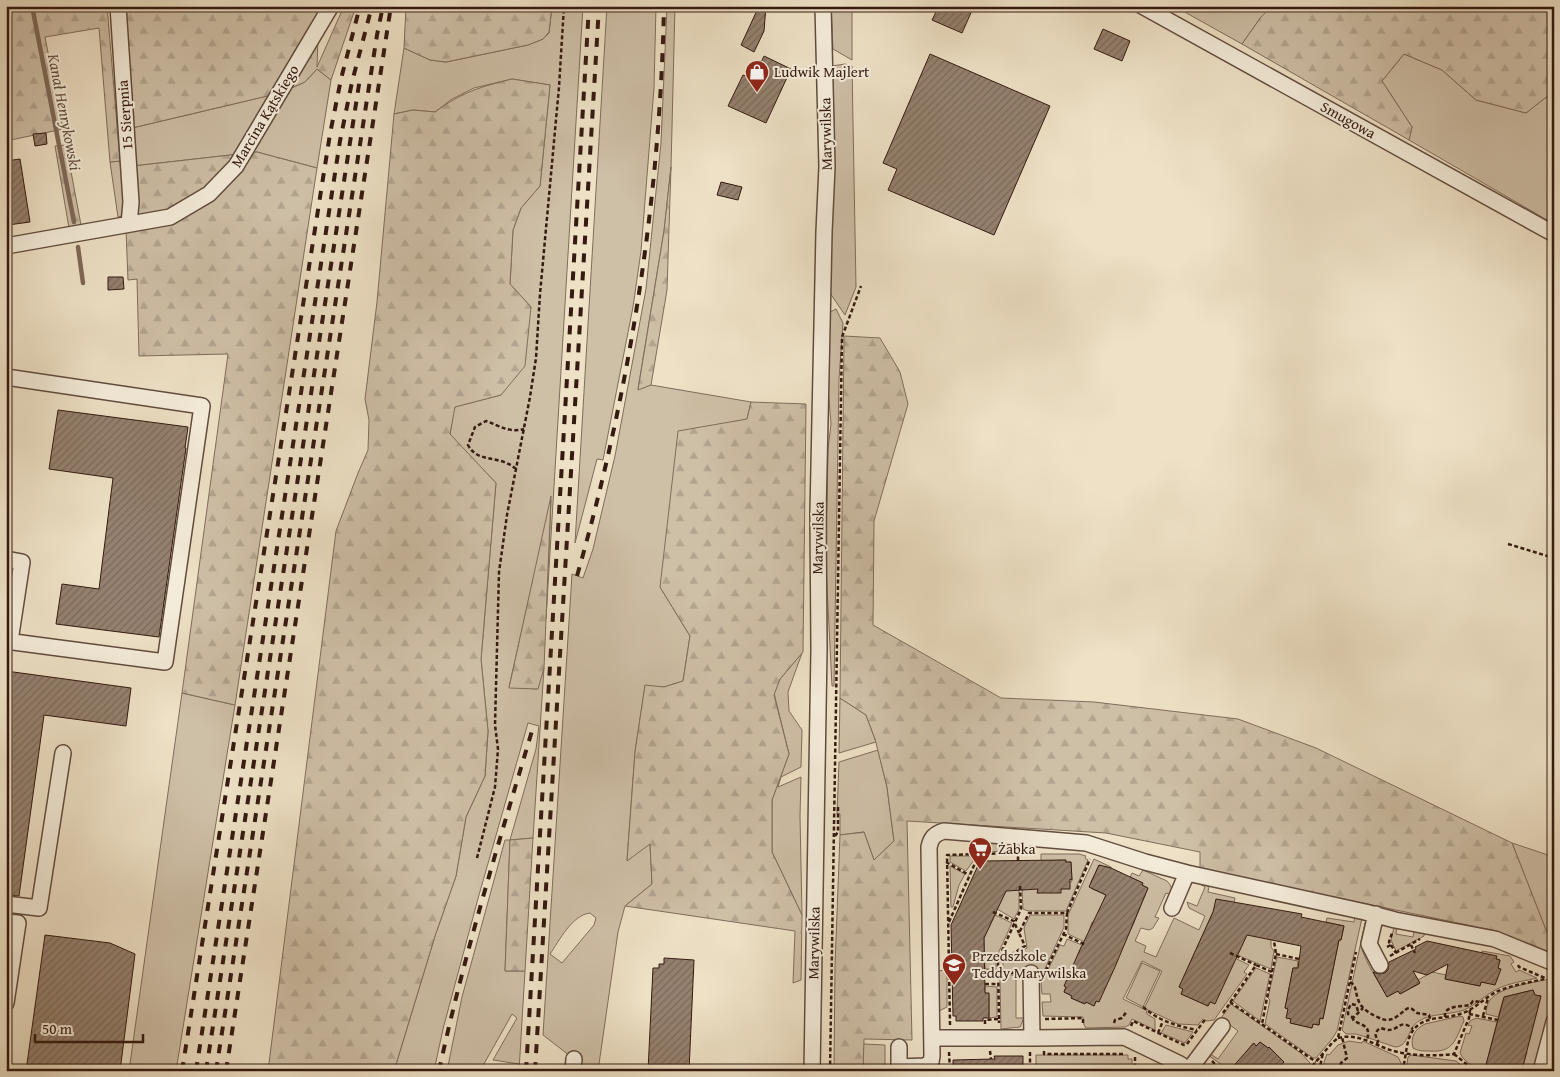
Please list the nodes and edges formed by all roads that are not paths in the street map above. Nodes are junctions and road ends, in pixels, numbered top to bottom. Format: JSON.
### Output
{"nodes":[{"id":1,"x":118,"y":6,"type":"edge"},
{"id":2,"x":331,"y":6,"type":"edge"},
{"id":3,"x":823,"y":6,"type":"edge"},
{"id":4,"x":1142,"y":6,"type":"edge"},
{"id":5,"x":129,"y":224,"type":"junction"},
{"id":6,"x":1554,"y":234,"type":"edge"},
{"id":7,"x":6,"y":246,"type":"edge"},
{"id":8,"x":6,"y":377,"type":"edge"},
{"id":9,"x":6,"y":559,"type":"edge"},
{"id":10,"x":8,"y":641,"type":"edge"},
{"id":11,"x":63,"y":753,"type":"dead end"},
{"id":12,"x":1186,"y":873,"type":"junction"},
{"id":13,"x":6,"y":904,"type":"edge"},
{"id":14,"x":1172,"y":908,"type":"dead end"},
{"id":15,"x":1376,"y":914,"type":"junction"},
{"id":16,"x":6,"y":922,"type":"edge"},
{"id":17,"x":1382,"y":962,"type":"road end"},
{"id":18,"x":1554,"y":963,"type":"edge"},
{"id":19,"x":1031,"y":973,"type":"road end"},
{"id":20,"x":6,"y":1003,"type":"edge"},
{"id":21,"x":1217,"y":1022,"type":"road end"},
{"id":22,"x":1554,"y":1022,"type":"edge"},
{"id":23,"x":932,"y":1038,"type":"junction"},
{"id":24,"x":1031,"y":1042,"type":"junction"},
{"id":25,"x":899,"y":1047,"type":"dead end"},
{"id":26,"x":931,"y":1066,"type":"edge"},
{"id":27,"x":899,"y":1069,"type":"edge"},
{"id":28,"x":1189,"y":1070,"type":"edge"},
{"id":29,"x":812,"y":1071,"type":"edge"},
{"id":30,"x":1541,"y":1071,"type":"edge"}],
"edges":[{"from":1,"to":5,"type":"street","name":"15 Sierpnia"},
{"from":2,"to":5,"type":"street","name":"Marcina Kątskiego"},
{"from":3,"to":29,"type":"street","name":"Marywilska"},
{"from":4,"to":6,"type":"street","name":"Smugowa"},
{"from":5,"to":7,"type":"street","name":"Marcina Kątskiego"},
{"from":8,"to":10,"type":"street"},
{"from":9,"to":10,"type":"street"},
{"from":11,"to":13,"type":"street"},
{"from":12,"to":14,"type":"street"},
{"from":12,"to":15,"type":"street"},
{"from":12,"to":23,"type":"street"},
{"from":15,"to":17,"type":"street"},
{"from":15,"to":18,"type":"street"},
{"from":16,"to":20,"type":"street"},
{"from":19,"to":24,"type":"street"},
{"from":21,"to":28,"type":"street"},
{"from":22,"to":30,"type":"street"},
{"from":23,"to":24,"type":"street"},
{"from":23,"to":26,"type":"street"},
{"from":24,"to":28,"type":"street"},
{"from":25,"to":27,"type":"street"},
{"from":26,"to":27,"type":"street"}]}
